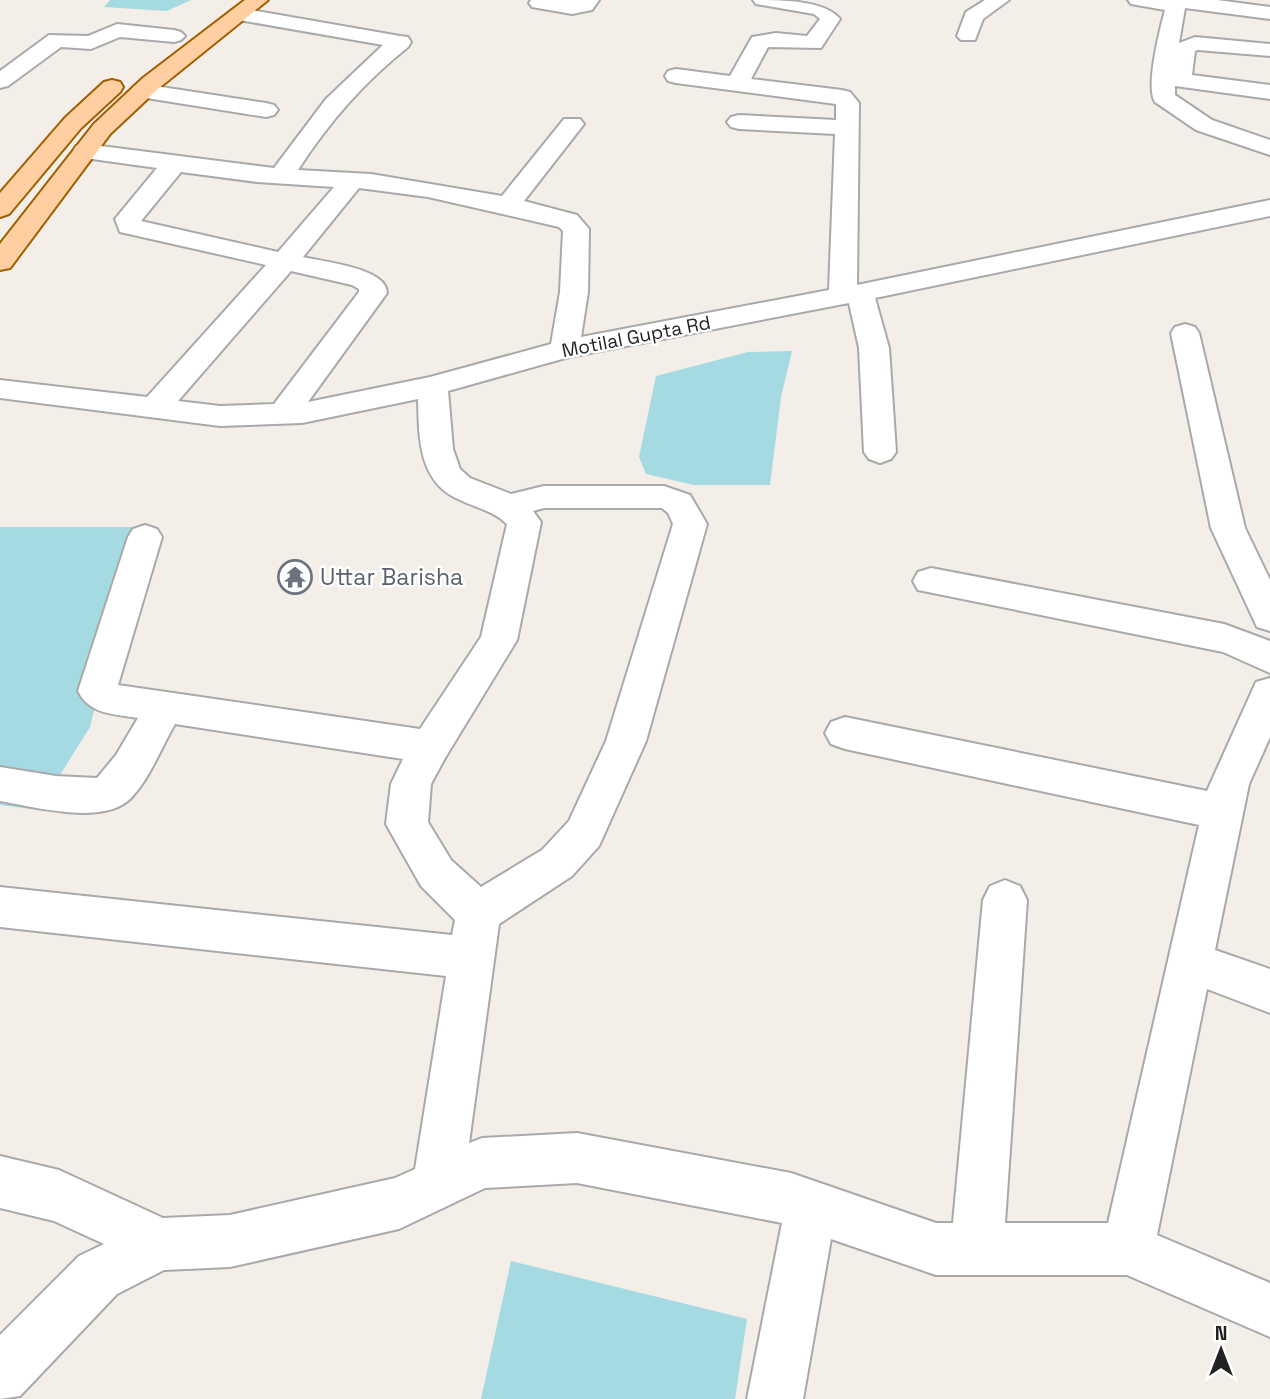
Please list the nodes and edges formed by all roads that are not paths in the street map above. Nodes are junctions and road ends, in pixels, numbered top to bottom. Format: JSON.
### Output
{"nodes":[{"id":1,"x":589,"y":0,"type":"edge"},
{"id":2,"x":763,"y":0,"type":"edge"},
{"id":3,"x":999,"y":0,"type":"edge"},
{"id":4,"x":1138,"y":0,"type":"edge"},
{"id":5,"x":1176,"y":2,"type":"edge"},
{"id":6,"x":539,"y":3,"type":"dead end"},
{"id":7,"x":233,"y":5,"type":"edge"},
{"id":8,"x":1270,"y":13,"type":"edge"},
{"id":9,"x":193,"y":21,"type":"dead end"},
{"id":10,"x":25,"y":35,"type":"dead end"},
{"id":11,"x":174,"y":36,"type":"junction"},
{"id":12,"x":968,"y":36,"type":"dead end"},
{"id":13,"x":57,"y":40,"type":"junction"},
{"id":14,"x":400,"y":42,"type":"junction"},
{"id":15,"x":425,"y":47,"type":"dead end"},
{"id":16,"x":1270,"y":50,"type":"edge"},
{"id":17,"x":148,"y":55,"type":"dead end"},
{"id":18,"x":676,"y":76,"type":"dead end"},
{"id":19,"x":740,"y":78,"type":"dead end"},
{"id":20,"x":1172,"y":79,"type":"junction"},
{"id":21,"x":0,"y":81,"type":"edge"},
{"id":22,"x":133,"y":83,"type":"junction"},
{"id":23,"x":1270,"y":92,"type":"edge"},
{"id":24,"x":266,"y":110,"type":"dead end"},
{"id":25,"x":738,"y":122,"type":"dead end"},
{"id":26,"x":572,"y":124,"type":"dead end"},
{"id":27,"x":846,"y":128,"type":"junction"},
{"id":28,"x":1270,"y":148,"type":"edge"},
{"id":29,"x":85,"y":151,"type":"junction"},
{"id":30,"x":174,"y":164,"type":"junction"},
{"id":31,"x":281,"y":176,"type":"junction"},
{"id":32,"x":352,"y":180,"type":"junction"},
{"id":33,"x":508,"y":205,"type":"junction"},
{"id":34,"x":1270,"y":208,"type":"edge"},
{"id":35,"x":0,"y":209,"type":"edge"},
{"id":36,"x":278,"y":260,"type":"junction"},
{"id":37,"x":0,"y":262,"type":"edge"},
{"id":38,"x":851,"y":295,"type":"junction"},
{"id":39,"x":1185,"y":333,"type":"dead end"},
{"id":40,"x":565,"y":349,"type":"junction"},
{"id":41,"x":433,"y":386,"type":"junction"},
{"id":42,"x":0,"y":389,"type":"edge"},
{"id":43,"x":155,"y":408,"type":"junction"},
{"id":44,"x":284,"y":413,"type":"junction"},
{"id":45,"x":880,"y":452,"type":"dead end"},
{"id":46,"x":509,"y":506,"type":"junction"},
{"id":47,"x":145,"y":537,"type":"dead end"},
{"id":48,"x":931,"y":581,"type":"dead end"},
{"id":49,"x":1270,"y":617,"type":"edge"},
{"id":50,"x":1270,"y":659,"type":"edge"},
{"id":51,"x":1270,"y":693,"type":"edge"},
{"id":52,"x":163,"y":709,"type":"junction"},
{"id":53,"x":845,"y":733,"type":"dead end"},
{"id":54,"x":430,"y":747,"type":"junction"},
{"id":55,"x":0,"y":784,"type":"edge"},
{"id":56,"x":1223,"y":812,"type":"junction"},
{"id":57,"x":1005,"y":901,"type":"dead end"},
{"id":58,"x":0,"y":907,"type":"edge"},
{"id":59,"x":478,"y":913,"type":"junction"},
{"id":60,"x":470,"y":958,"type":"junction"},
{"id":61,"x":1190,"y":962,"type":"junction"},
{"id":62,"x":1270,"y":991,"type":"edge"},
{"id":63,"x":0,"y":1182,"type":"edge"},
{"id":64,"x":438,"y":1184,"type":"junction"},
{"id":65,"x":811,"y":1207,"type":"junction"},
{"id":66,"x":161,"y":1244,"type":"junction"},
{"id":67,"x":977,"y":1249,"type":"junction"},
{"id":68,"x":1128,"y":1249,"type":"junction"},
{"id":69,"x":1270,"y":1310,"type":"edge"},
{"id":70,"x":0,"y":1376,"type":"edge"},
{"id":71,"x":775,"y":1399,"type":"edge"}],
"edges":[{"from":1,"to":6,"type":"street"},
{"from":2,"to":19,"type":"street"},
{"from":3,"to":12,"type":"street"},
{"from":4,"to":5,"type":"street"},
{"from":5,"to":8,"type":"street"},
{"from":5,"to":20,"type":"street"},
{"from":7,"to":14,"type":"street"},
{"from":7,"to":22,"type":"main road"},
{"from":9,"to":11,"type":"main road"},
{"from":10,"to":13,"type":"street"},
{"from":11,"to":13,"type":"street"},
{"from":11,"to":17,"type":"main road"},
{"from":13,"to":21,"type":"street"},
{"from":14,"to":15,"type":"street"},
{"from":14,"to":31,"type":"street"},
{"from":16,"to":20,"type":"street"},
{"from":18,"to":27,"type":"street"},
{"from":20,"to":23,"type":"street"},
{"from":20,"to":28,"type":"street"},
{"from":22,"to":24,"type":"street"},
{"from":22,"to":29,"type":"main road"},
{"from":22,"to":35,"type":"main road"},
{"from":25,"to":27,"type":"street"},
{"from":26,"to":33,"type":"street"},
{"from":27,"to":38,"type":"street"},
{"from":29,"to":30,"type":"street"},
{"from":29,"to":37,"type":"main road"},
{"from":30,"to":31,"type":"street"},
{"from":30,"to":36,"type":"street"},
{"from":31,"to":32,"type":"street"},
{"from":32,"to":33,"type":"street"},
{"from":32,"to":36,"type":"street"},
{"from":33,"to":40,"type":"street"},
{"from":34,"to":38,"type":"street","name":"Motilal Gupta Rd"},
{"from":36,"to":43,"type":"street"},
{"from":36,"to":44,"type":"street"},
{"from":38,"to":40,"type":"street","name":"Motilal Gupta Rd"},
{"from":38,"to":45,"type":"street"},
{"from":39,"to":49,"type":"street"},
{"from":40,"to":41,"type":"street","name":"Motilal Gupta Rd"},
{"from":41,"to":44,"type":"street","name":"Motilal Gupta Rd"},
{"from":41,"to":46,"type":"street"},
{"from":42,"to":43,"type":"street","name":"Motilal Gupta Rd"},
{"from":43,"to":44,"type":"street","name":"Motilal Gupta Rd"},
{"from":46,"to":54,"type":"street"},
{"from":46,"to":59,"type":"street"},
{"from":47,"to":52,"type":"street"},
{"from":48,"to":50,"type":"street"},
{"from":51,"to":56,"type":"street"},
{"from":52,"to":54,"type":"street"},
{"from":52,"to":55,"type":"street"},
{"from":53,"to":56,"type":"street"},
{"from":54,"to":59,"type":"street"},
{"from":56,"to":61,"type":"street"},
{"from":57,"to":67,"type":"street"},
{"from":58,"to":60,"type":"street"},
{"from":59,"to":60,"type":"street"},
{"from":60,"to":64,"type":"street"},
{"from":61,"to":62,"type":"street"},
{"from":61,"to":68,"type":"street"},
{"from":63,"to":66,"type":"street"},
{"from":64,"to":65,"type":"street"},
{"from":64,"to":66,"type":"street"},
{"from":65,"to":67,"type":"street"},
{"from":65,"to":71,"type":"street"},
{"from":66,"to":70,"type":"street"},
{"from":67,"to":68,"type":"street"},
{"from":68,"to":69,"type":"street"}]}
